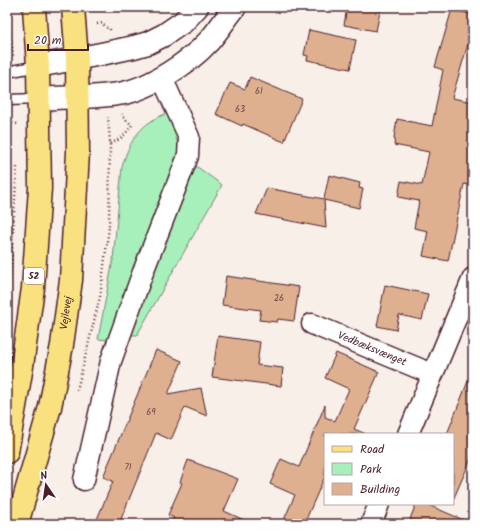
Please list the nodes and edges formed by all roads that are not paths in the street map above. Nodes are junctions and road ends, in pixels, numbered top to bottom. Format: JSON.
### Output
{"nodes":[{"id":1,"x":34,"y":7,"type":"edge"},
{"id":2,"x":73,"y":7,"type":"edge"},
{"id":3,"x":198,"y":7,"type":"edge"},
{"id":4,"x":234,"y":7,"type":"edge"},
{"id":5,"x":77,"y":59,"type":"junction"},
{"id":6,"x":38,"y":66,"type":"junction"},
{"id":7,"x":11,"y":72,"type":"edge"},
{"id":8,"x":162,"y":78,"type":"junction"},
{"id":9,"x":78,"y":97,"type":"junction"},
{"id":10,"x":39,"y":99,"type":"junction"},
{"id":11,"x":12,"y":100,"type":"edge"},
{"id":12,"x":473,"y":278,"type":"edge"},
{"id":13,"x":312,"y":324,"type":"dead end"},
{"id":14,"x":432,"y":374,"type":"junction"},
{"id":15,"x":408,"y":433,"type":"edge"},
{"id":16,"x":7,"y":452,"type":"edge"},
{"id":17,"x":84,"y":480,"type":"dead end"},
{"id":18,"x":379,"y":505,"type":"edge"},
{"id":19,"x":17,"y":524,"type":"edge"},
{"id":20,"x":371,"y":524,"type":"edge"}],
"edges":[{"from":1,"to":6,"type":"main road","number":"52"},
{"from":2,"to":5,"type":"main road","name":"Vejlevej"},
{"from":3,"to":5,"type":"street"},
{"from":4,"to":8,"type":"street"},
{"from":5,"to":6,"type":"street"},
{"from":5,"to":9,"type":"main road","name":"Vejlevej"},
{"from":6,"to":7,"type":"lane"},
{"from":6,"to":10,"type":"main road","number":"52"},
{"from":8,"to":9,"type":"street"},
{"from":8,"to":17,"type":"street"},
{"from":9,"to":10,"type":"street"},
{"from":9,"to":19,"type":"main road","name":"Vejlevej"},
{"from":10,"to":11,"type":"lane"},
{"from":10,"to":16,"type":"main road","number":"52"},
{"from":12,"to":14,"type":"street"},
{"from":13,"to":14,"type":"street","name":"Vedbæksvænget"},
{"from":14,"to":15,"type":"street"},
{"from":18,"to":20,"type":"street"}]}
